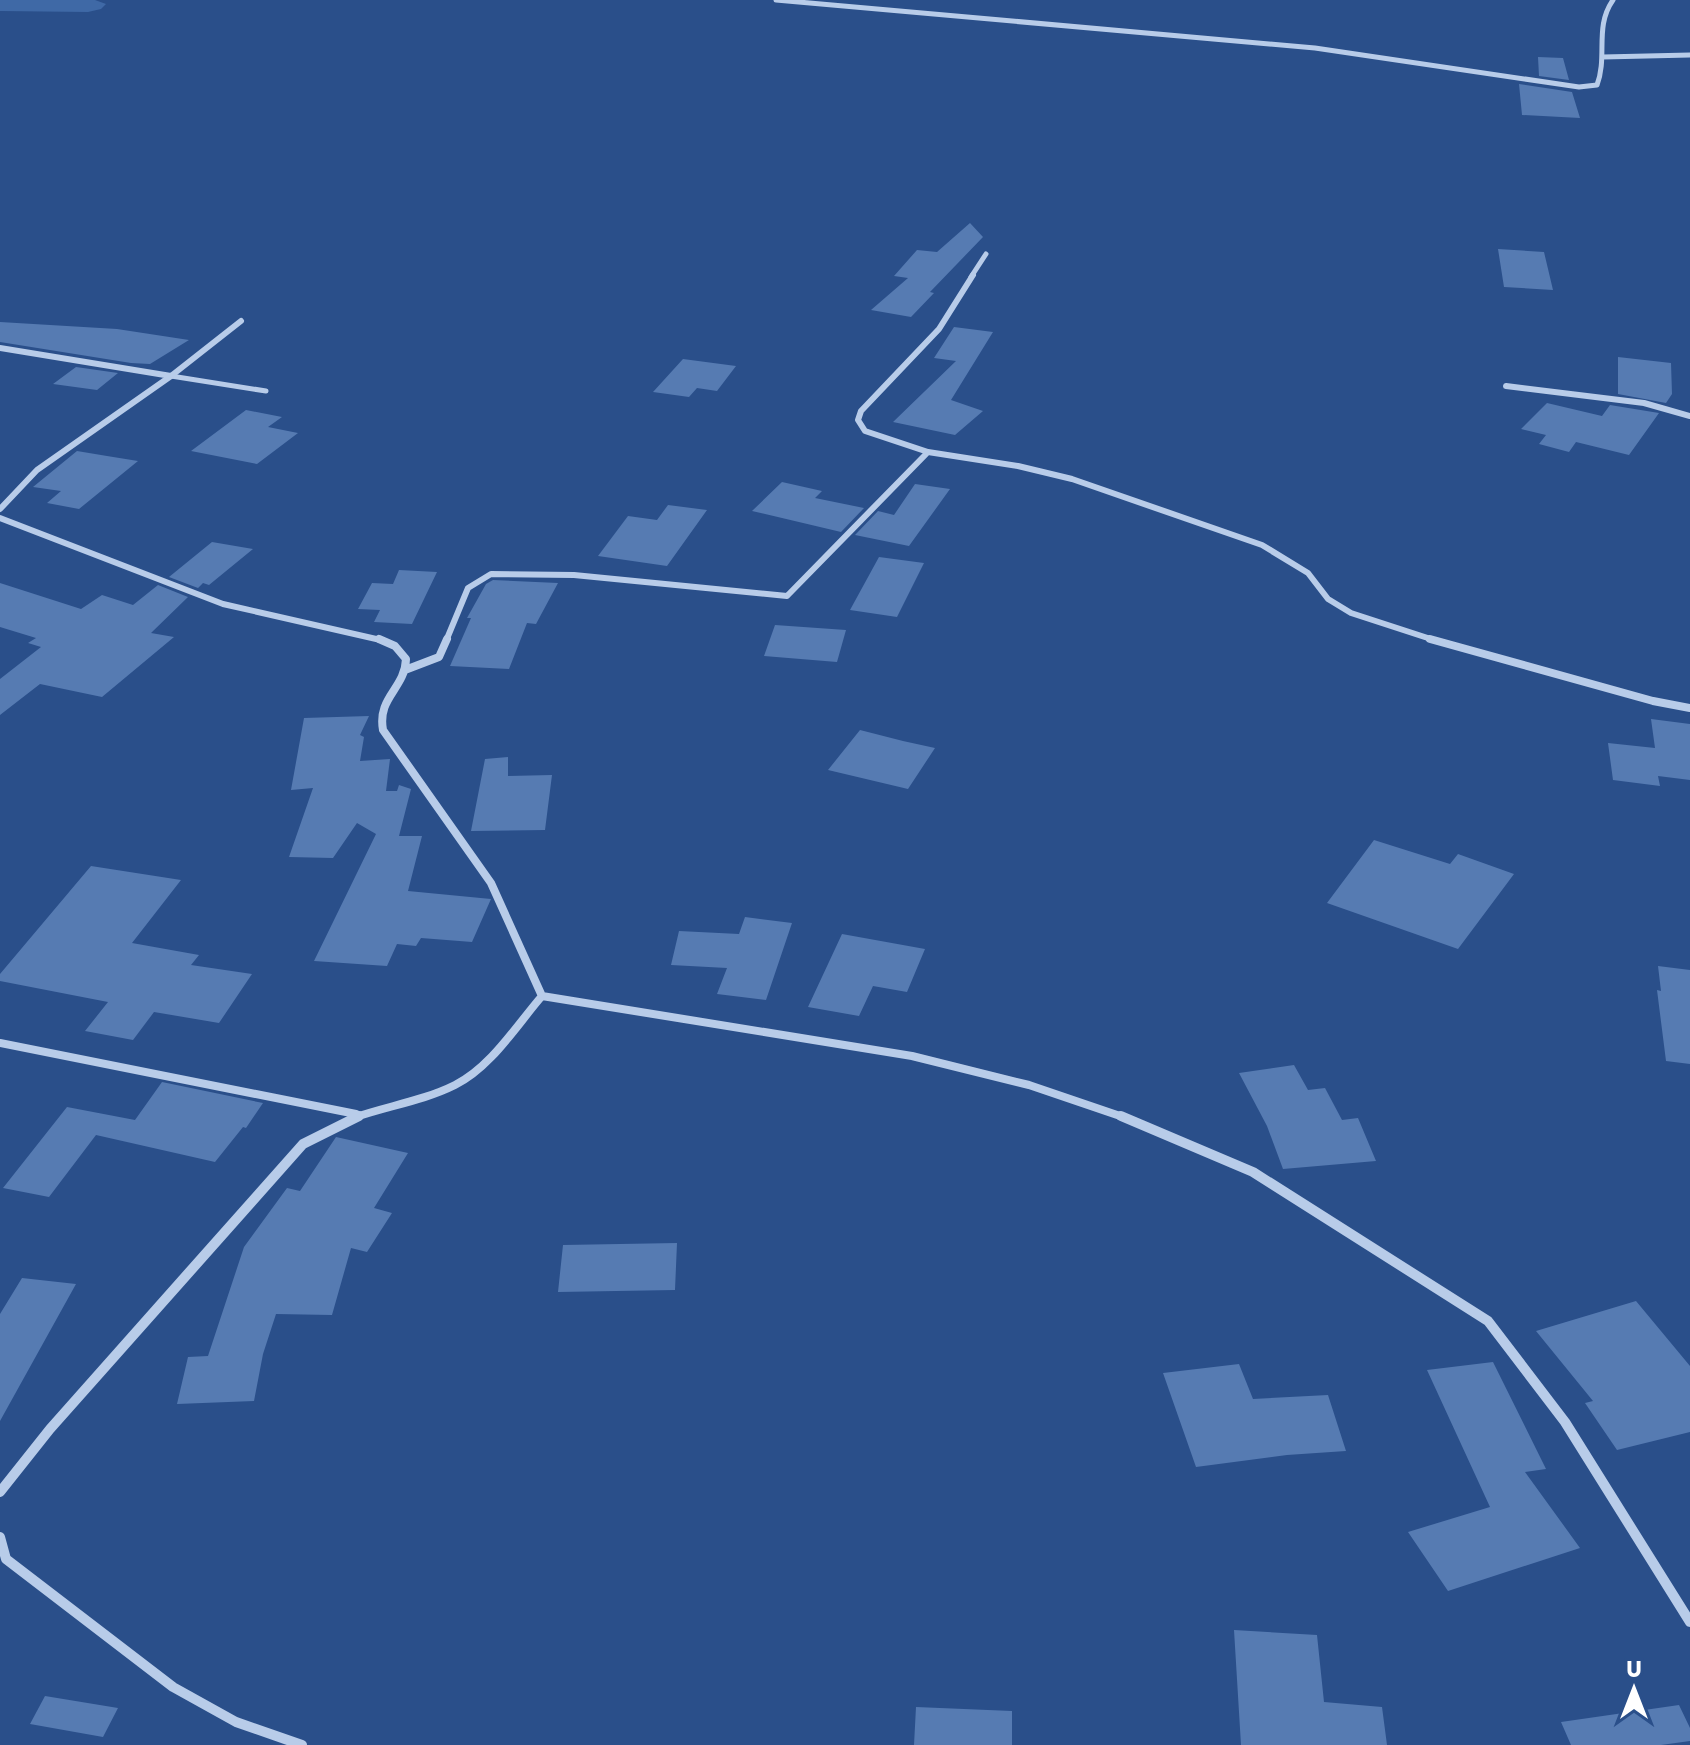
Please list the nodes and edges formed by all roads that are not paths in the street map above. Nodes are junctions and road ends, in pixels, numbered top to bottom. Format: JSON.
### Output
{"nodes":[{"id":1,"x":776,"y":0,"type":"edge"},
{"id":2,"x":1613,"y":0,"type":"edge"},
{"id":3,"x":1690,"y":55,"type":"edge"},
{"id":4,"x":1603,"y":57,"type":"junction"},
{"id":5,"x":986,"y":254,"type":"dead end"},
{"id":6,"x":241,"y":321,"type":"dead end"},
{"id":7,"x":0,"y":348,"type":"edge"},
{"id":8,"x":171,"y":376,"type":"junction"},
{"id":9,"x":1506,"y":386,"type":"dead end"},
{"id":10,"x":266,"y":391,"type":"dead end"},
{"id":11,"x":1690,"y":416,"type":"edge"},
{"id":12,"x":928,"y":452,"type":"junction"},
{"id":13,"x":0,"y":509,"type":"edge"},
{"id":14,"x":0,"y":518,"type":"edge"},
{"id":15,"x":405,"y":670,"type":"junction"},
{"id":16,"x":1690,"y":708,"type":"edge"},
{"id":17,"x":542,"y":996,"type":"junction"},
{"id":18,"x":0,"y":1043,"type":"edge"},
{"id":19,"x":358,"y":1114,"type":"junction"},
{"id":20,"x":0,"y":1492,"type":"edge"},
{"id":21,"x":0,"y":1537,"type":"edge"},
{"id":22,"x":3,"y":1558,"type":"edge"},
{"id":23,"x":1690,"y":1622,"type":"edge"},
{"id":24,"x":302,"y":1745,"type":"edge"}],
"edges":[{"from":1,"to":4,"type":"street"},
{"from":2,"to":4,"type":"street"},
{"from":3,"to":4,"type":"street"},
{"from":5,"to":12,"type":"street"},
{"from":6,"to":8,"type":"street"},
{"from":7,"to":8,"type":"street"},
{"from":8,"to":10,"type":"lane"},
{"from":8,"to":13,"type":"street"},
{"from":9,"to":11,"type":"street"},
{"from":12,"to":15,"type":"street"},
{"from":12,"to":16,"type":"street"},
{"from":14,"to":15,"type":"street"},
{"from":15,"to":17,"type":"street"},
{"from":17,"to":19,"type":"street"},
{"from":17,"to":23,"type":"street"},
{"from":18,"to":19,"type":"street"},
{"from":19,"to":20,"type":"street"},
{"from":21,"to":22,"type":"street"},
{"from":22,"to":24,"type":"street"}]}
